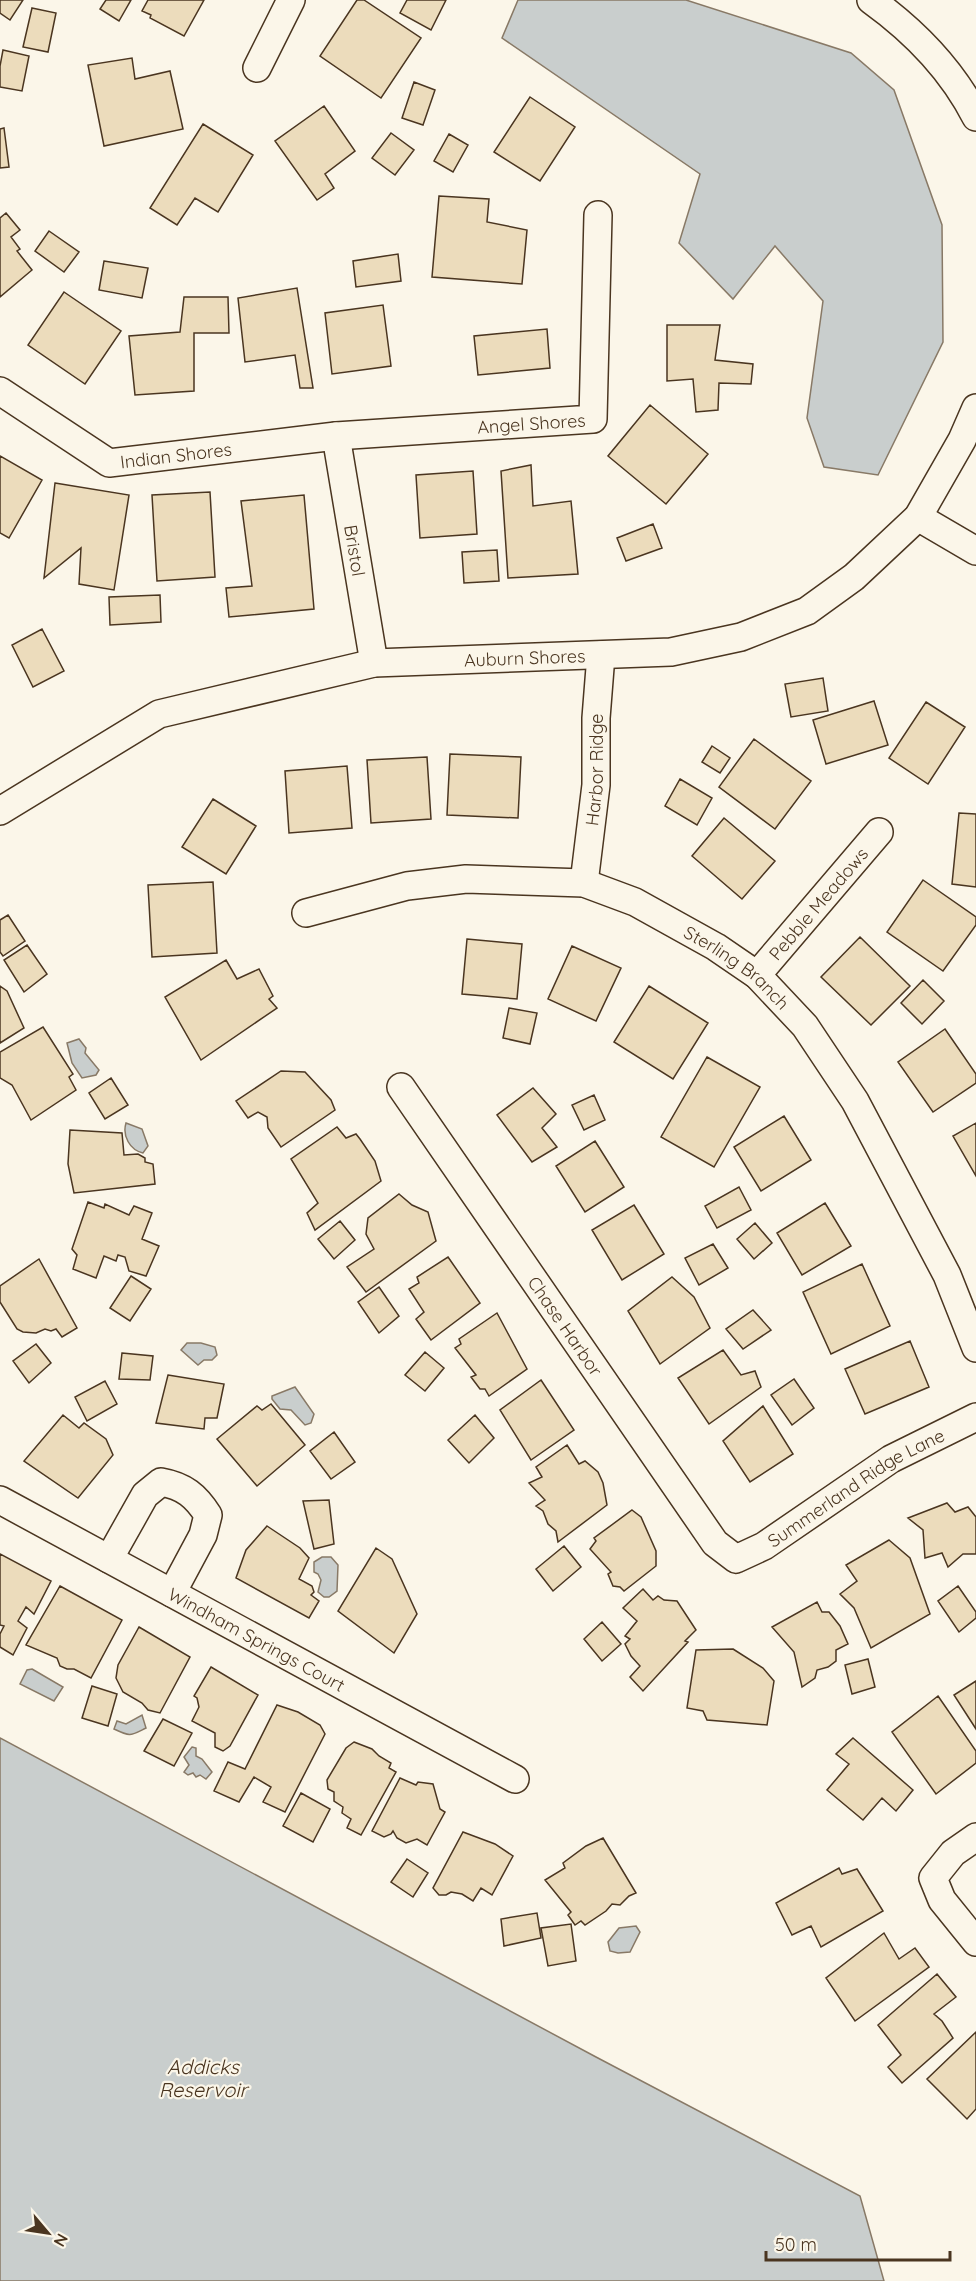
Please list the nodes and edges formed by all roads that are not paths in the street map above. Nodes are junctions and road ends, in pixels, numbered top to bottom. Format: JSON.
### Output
{"nodes":[{"id":1,"x":291,"y":0,"type":"edge"},
{"id":2,"x":871,"y":0,"type":"edge"},
{"id":3,"x":257,"y":68,"type":"dead end"},
{"id":4,"x":976,"y":117,"type":"edge"},
{"id":5,"x":598,"y":215,"type":"dead end"},
{"id":6,"x":0,"y":391,"type":"edge"},
{"id":7,"x":976,"y":408,"type":"edge"},
{"id":8,"x":336,"y":436,"type":"junction"},
{"id":9,"x":918,"y":517,"type":"junction"},
{"id":10,"x":976,"y":551,"type":"edge"},
{"id":11,"x":601,"y":655,"type":"junction"},
{"id":12,"x":374,"y":663,"type":"junction"},
{"id":13,"x":0,"y":811,"type":"edge"},
{"id":14,"x":879,"y":832,"type":"dead end"},
{"id":15,"x":584,"y":883,"type":"junction"},
{"id":16,"x":306,"y":913,"type":"dead end"},
{"id":17,"x":757,"y":975,"type":"junction"},
{"id":18,"x":401,"y":1088,"type":"dead end"},
{"id":19,"x":976,"y":1348,"type":"edge"},
{"id":20,"x":976,"y":1417,"type":"edge"},
{"id":21,"x":0,"y":1500,"type":"edge"},
{"id":22,"x":109,"y":1559,"type":"junction"},
{"id":23,"x":736,"y":1559,"type":"joint"},
{"id":24,"x":172,"y":1593,"type":"junction"},
{"id":25,"x":514,"y":1779,"type":"dead end"},
{"id":26,"x":976,"y":1837,"type":"edge"},
{"id":27,"x":976,"y":1942,"type":"edge"}],
"edges":[{"from":1,"to":3,"type":"street"},
{"from":2,"to":4,"type":"street"},
{"from":5,"to":8,"type":"street","name":"Angel Shores"},
{"from":6,"to":8,"type":"street","name":"Indian Shores"},
{"from":7,"to":9,"type":"street","name":"Auburn Shores"},
{"from":8,"to":12,"type":"street","name":"Bristol"},
{"from":9,"to":10,"type":"street"},
{"from":9,"to":11,"type":"street","name":"Auburn Shores"},
{"from":11,"to":12,"type":"street","name":"Auburn Shores"},
{"from":11,"to":15,"type":"street","name":"Harbor Ridge"},
{"from":12,"to":13,"type":"street","name":"Auburn Shores"},
{"from":14,"to":17,"type":"street","name":"Pebble Meadows"},
{"from":15,"to":16,"type":"street","name":"Sterling Branch"},
{"from":15,"to":17,"type":"street","name":"Sterling Branch"},
{"from":17,"to":19,"type":"street","name":"Sterling Branch"},
{"from":18,"to":23,"type":"street","name":"Chase Harbor"},
{"from":20,"to":23,"type":"street","name":"Summerland Ridge Lane"},
{"from":21,"to":22,"type":"street","name":"Windham Springs Court"},
{"from":22,"to":24,"type":"street","name":"Windham Springs Court"},
{"from":22,"to":24,"type":"street"},
{"from":24,"to":25,"type":"street","name":"Windham Springs Court"},
{"from":26,"to":27,"type":"street"}]}
